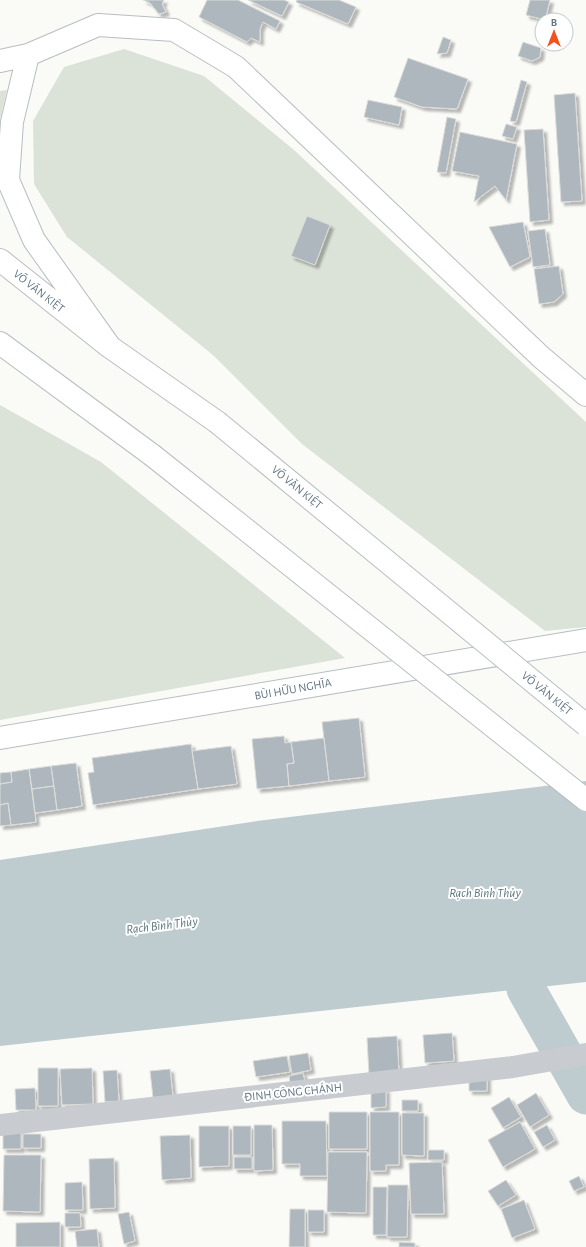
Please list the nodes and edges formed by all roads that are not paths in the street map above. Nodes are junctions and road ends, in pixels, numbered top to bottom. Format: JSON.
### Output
{"nodes":[{"id":1,"x":28,"y":55,"type":"junction"},
{"id":2,"x":0,"y":61,"type":"edge"},
{"id":3,"x":0,"y":260,"type":"edge"},
{"id":4,"x":0,"y":343,"type":"edge"},
{"id":5,"x":110,"y":348,"type":"junction"},
{"id":6,"x":586,"y":395,"type":"edge"},
{"id":7,"x":586,"y":640,"type":"edge"},
{"id":8,"x":586,"y":725,"type":"edge"},
{"id":9,"x":0,"y":738,"type":"edge"},
{"id":10,"x":586,"y":800,"type":"edge"},
{"id":11,"x":586,"y":1054,"type":"edge"},
{"id":12,"x":0,"y":1125,"type":"edge"}],
"edges":[{"from":1,"to":2,"type":"main road"},
{"from":1,"to":5,"type":"main road"},
{"from":1,"to":6,"type":"main road"},
{"from":3,"to":5,"type":"main road","name":"VÕ VĂN KIỆT"},
{"from":4,"to":10,"type":"main road","bridge":true},
{"from":5,"to":8,"type":"main road","name":"VÕ VĂN KIỆT","bridge":true},
{"from":7,"to":9,"type":"main road","name":"BÙI HỮU NGHĨA"},
{"from":11,"to":12,"type":"street","name":"ĐINH CÔNG CHÁNH"}]}
